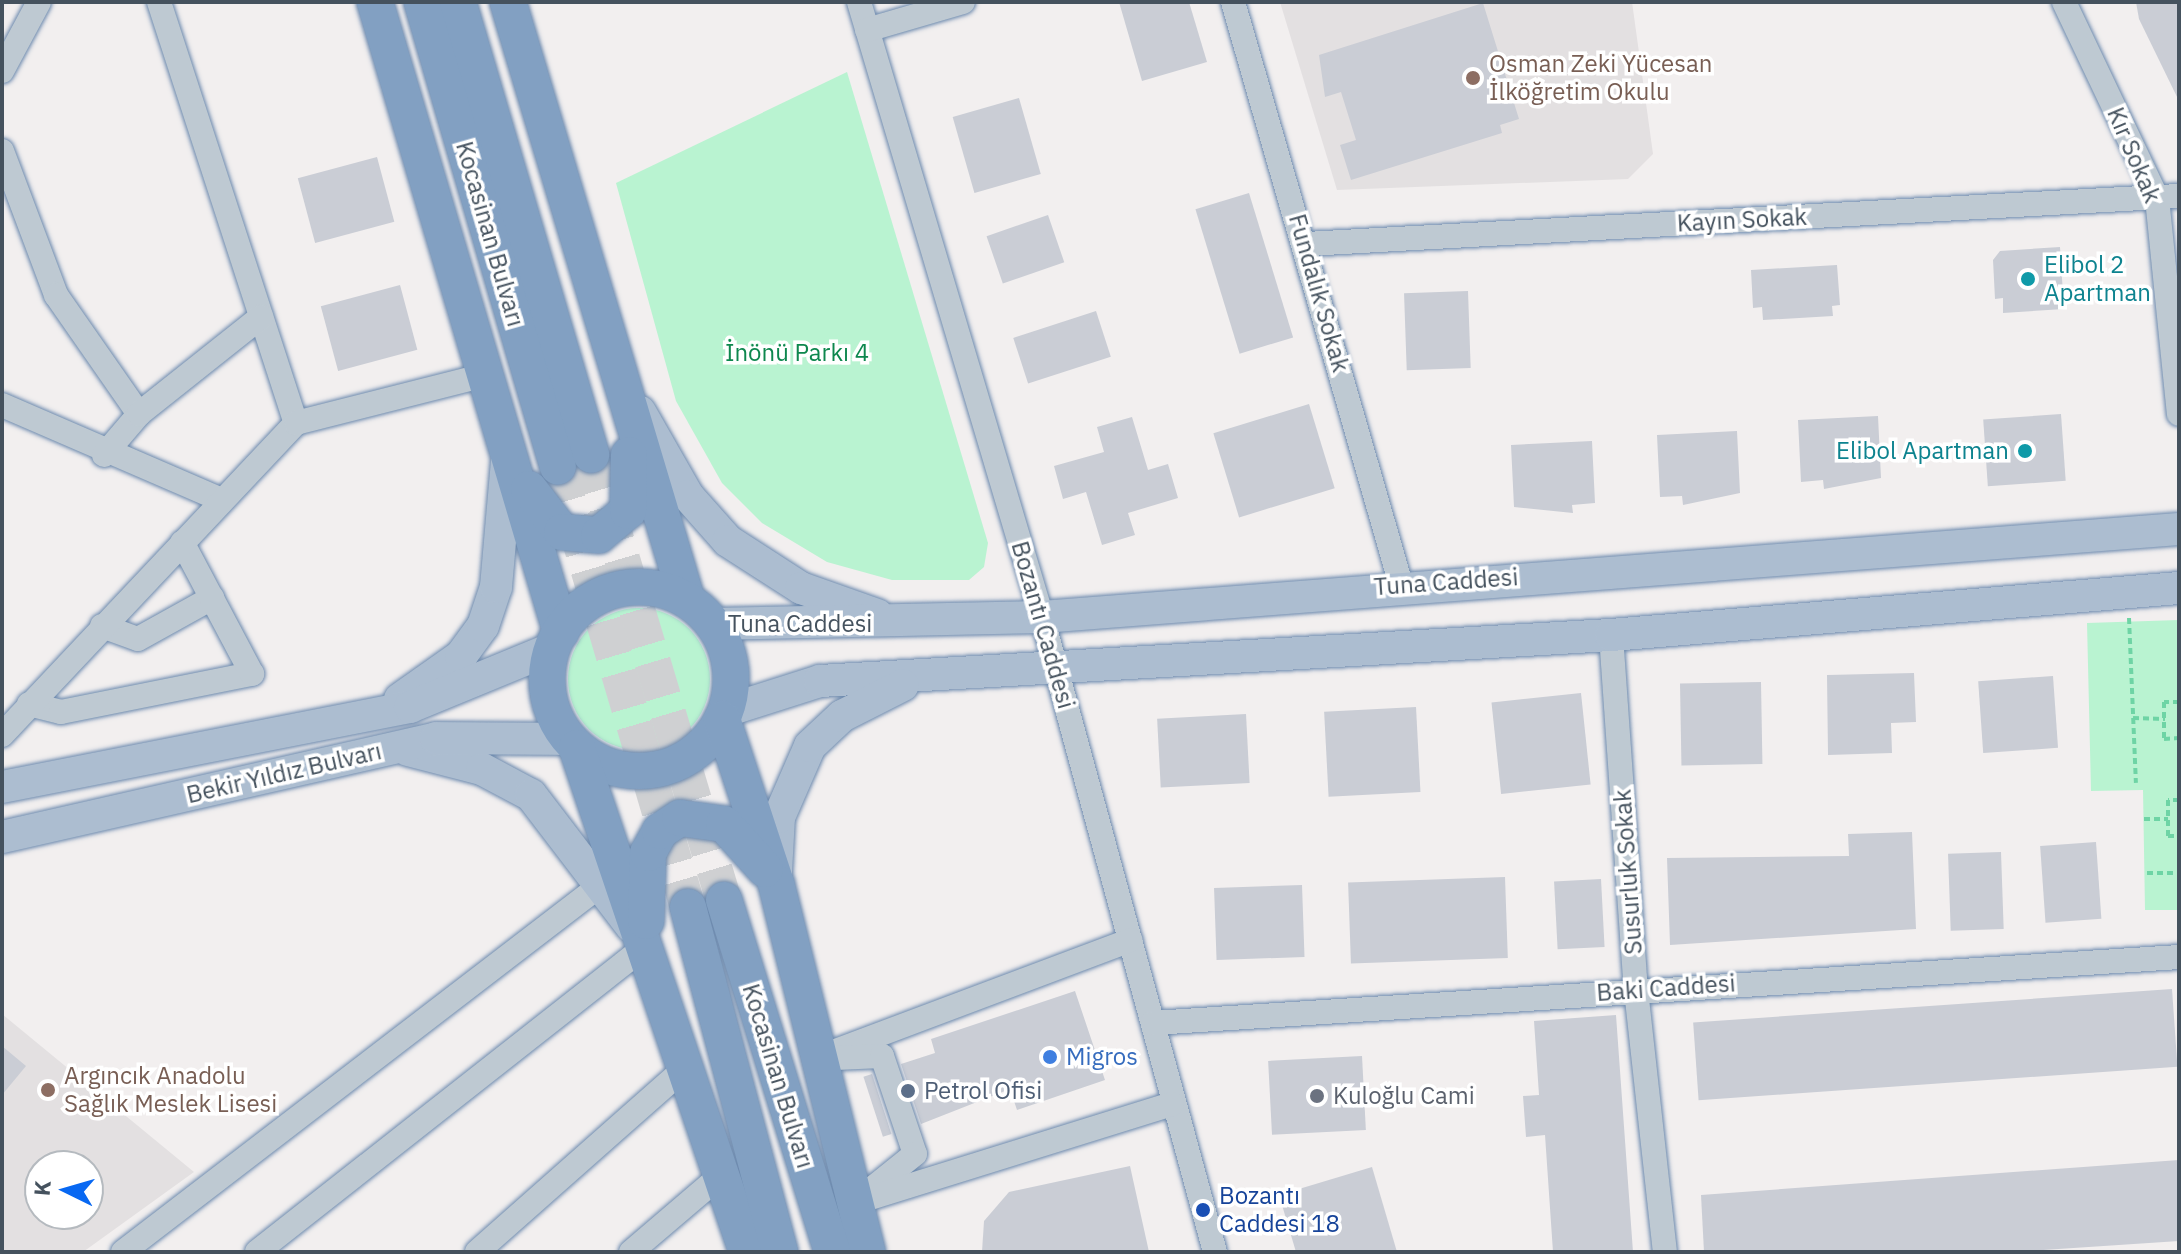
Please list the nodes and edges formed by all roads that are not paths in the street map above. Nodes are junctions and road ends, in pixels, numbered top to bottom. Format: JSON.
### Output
{"nodes":[{"id":1,"x":39,"y":2,"type":"edge"},
{"id":2,"x":159,"y":2,"type":"edge"},
{"id":3,"x":375,"y":2,"type":"edge"},
{"id":4,"x":422,"y":2,"type":"edge"},
{"id":5,"x":458,"y":2,"type":"edge"},
{"id":6,"x":508,"y":2,"type":"edge"},
{"id":7,"x":859,"y":2,"type":"edge"},
{"id":8,"x":963,"y":2,"type":"edge"},
{"id":9,"x":1233,"y":2,"type":"edge"},
{"id":10,"x":2064,"y":2,"type":"edge"},
{"id":11,"x":867,"y":30,"type":"junction"},
{"id":12,"x":2,"y":71,"type":"edge"},
{"id":13,"x":2,"y":151,"type":"edge"},
{"id":14,"x":2168,"y":197,"type":"edge"},
{"id":15,"x":1306,"y":244,"type":"junction"},
{"id":16,"x":261,"y":317,"type":"junction"},
{"id":17,"x":619,"y":373,"type":"junction"},
{"id":18,"x":486,"y":375,"type":"junction"},
{"id":19,"x":2,"y":406,"type":"edge"},
{"id":20,"x":139,"y":414,"type":"junction"},
{"id":21,"x":2179,"y":414,"type":"edge"},
{"id":22,"x":296,"y":423,"type":"junction"},
{"id":23,"x":508,"y":449,"type":"junction"},
{"id":24,"x":104,"y":455,"type":"junction"},
{"id":25,"x":222,"y":500,"type":"junction"},
{"id":26,"x":2179,"y":529,"type":"edge"},
{"id":27,"x":182,"y":542,"type":"junction"},
{"id":28,"x":1401,"y":585,"type":"junction"},
{"id":29,"x":2179,"y":588,"type":"edge"},
{"id":30,"x":212,"y":598,"type":"junction"},
{"id":31,"x":687,"y":600,"type":"junction"},
{"id":32,"x":1042,"y":617,"type":"junction"},
{"id":33,"x":912,"y":622,"type":"junction"},
{"id":34,"x":713,"y":624,"type":"junction"},
{"id":35,"x":102,"y":626,"type":"junction"},
{"id":36,"x":1611,"y":635,"type":"junction"},
{"id":37,"x":557,"y":640,"type":"junction"},
{"id":38,"x":1056,"y":672,"type":"junction"},
{"id":39,"x":922,"y":677,"type":"junction"},
{"id":40,"x":29,"y":704,"type":"junction"},
{"id":41,"x":382,"y":710,"type":"junction"},
{"id":42,"x":724,"y":715,"type":"junction"},
{"id":43,"x":2,"y":735,"type":"edge"},
{"id":44,"x":573,"y":743,"type":"junction"},
{"id":45,"x":389,"y":749,"type":"junction"},
{"id":46,"x":2,"y":787,"type":"edge"},
{"id":47,"x":2,"y":837,"type":"edge"},
{"id":48,"x":776,"y":883,"type":"junction"},
{"id":49,"x":602,"y":884,"type":"junction"},
{"id":50,"x":724,"y":900,"type":"tunnel mouth"},
{"id":51,"x":688,"y":907,"type":"tunnel mouth"},
{"id":52,"x":1131,"y":940,"type":"junction"},
{"id":53,"x":645,"y":947,"type":"junction"},
{"id":54,"x":2179,"y":957,"type":"edge"},
{"id":55,"x":1636,"y":990,"type":"junction"},
{"id":56,"x":1153,"y":1023,"type":"junction"},
{"id":57,"x":817,"y":1058,"type":"junction"},
{"id":58,"x":688,"y":1065,"type":"junction"},
{"id":59,"x":1172,"y":1104,"type":"junction"},
{"id":60,"x":721,"y":1175,"type":"junction"},
{"id":61,"x":854,"y":1203,"type":"junction"},
{"id":62,"x":123,"y":1252,"type":"edge"},
{"id":63,"x":257,"y":1252,"type":"edge"},
{"id":64,"x":477,"y":1252,"type":"edge"},
{"id":65,"x":631,"y":1252,"type":"edge"},
{"id":66,"x":738,"y":1252,"type":"edge"},
{"id":67,"x":747,"y":1252,"type":"edge"},
{"id":68,"x":780,"y":1252,"type":"edge"},
{"id":69,"x":832,"y":1252,"type":"edge"},
{"id":70,"x":867,"y":1252,"type":"edge"},
{"id":71,"x":1215,"y":1252,"type":"edge"},
{"id":72,"x":1665,"y":1252,"type":"edge"}],
"edges":[{"from":1,"to":12,"type":"street"},
{"from":2,"to":16,"type":"street"},
{"from":3,"to":18,"type":"highway"},
{"from":4,"to":5,"type":"highway","name":"Kocasinan Bulvarı"},
{"from":6,"to":17,"type":"highway"},
{"from":7,"to":11,"type":"street","name":"Bozantı Caddesi"},
{"from":8,"to":11,"type":"street"},
{"from":9,"to":15,"type":"street","name":"Fundalık Sokak"},
{"from":10,"to":14,"type":"street","name":"Kır Sokak"},
{"from":11,"to":32,"type":"street","name":"Bozantı Caddesi"},
{"from":13,"to":20,"type":"street"},
{"from":14,"to":15,"type":"street","name":"Kayın Sokak"},
{"from":14,"to":21,"type":"street","name":"Kır Sokak"},
{"from":15,"to":28,"type":"street","name":"Fundalık Sokak"},
{"from":16,"to":20,"type":"street"},
{"from":16,"to":22,"type":"street"},
{"from":17,"to":23,"type":"highway"},
{"from":17,"to":31,"type":"highway"},
{"from":17,"to":33,"type":"main road"},
{"from":18,"to":22,"type":"street"},
{"from":18,"to":23,"type":"highway"},
{"from":19,"to":24,"type":"street"},
{"from":20,"to":24,"type":"street"},
{"from":22,"to":25,"type":"street"},
{"from":23,"to":37,"type":"highway"},
{"from":23,"to":41,"type":"main road"},
{"from":24,"to":25,"type":"street"},
{"from":25,"to":27,"type":"street"},
{"from":26,"to":28,"type":"main road","name":"Tuna Caddesi"},
{"from":27,"to":30,"type":"street"},
{"from":27,"to":35,"type":"street"},
{"from":28,"to":32,"type":"main road","name":"Tuna Caddesi"},
{"from":29,"to":36,"type":"main road"},
{"from":30,"to":35,"type":"street"},
{"from":30,"to":40,"type":"street"},
{"from":31,"to":34,"type":"highway"},
{"from":31,"to":37,"type":"highway"},
{"from":32,"to":33,"type":"main road","name":"Tuna Caddesi"},
{"from":32,"to":38,"type":"street","name":"Bozantı Caddesi"},
{"from":33,"to":34,"type":"main road","name":"Tuna Caddesi"},
{"from":34,"to":42,"type":"highway"},
{"from":35,"to":40,"type":"street"},
{"from":36,"to":38,"type":"main road"},
{"from":36,"to":55,"type":"street","name":"Susurluk Sokak"},
{"from":37,"to":41,"type":"main road","name":"Bekir Yıldız Bulvarı"},
{"from":37,"to":44,"type":"highway"},
{"from":38,"to":39,"type":"main road"},
{"from":38,"to":52,"type":"street","name":"Bozantı Caddesi"},
{"from":39,"to":42,"type":"main road"},
{"from":39,"to":48,"type":"main road"},
{"from":40,"to":43,"type":"street"},
{"from":41,"to":46,"type":"main road","name":"Bekir Yıldız Bulvarı"},
{"from":42,"to":44,"type":"highway"},
{"from":42,"to":48,"type":"highway"},
{"from":44,"to":45,"type":"main road","name":"Bekir Yıldız Bulvarı"},
{"from":44,"to":53,"type":"highway"},
{"from":45,"to":47,"type":"main road","name":"Bekir Yıldız Bulvarı"},
{"from":45,"to":49,"type":"main road"},
{"from":48,"to":53,"type":"highway"},
{"from":48,"to":57,"type":"highway"},
{"from":49,"to":53,"type":"main road"},
{"from":49,"to":62,"type":"street"},
{"from":50,"to":69,"type":"highway","name":"Kocasinan Bulvarı"},
{"from":51,"to":68,"type":"highway","name":"Kocasinan Bulvarı"},
{"from":52,"to":56,"type":"street","name":"Bozantı Caddesi"},
{"from":52,"to":57,"type":"street"},
{"from":53,"to":58,"type":"highway"},
{"from":53,"to":63,"type":"street"},
{"from":54,"to":55,"type":"street","name":"Baki Caddesi"},
{"from":55,"to":56,"type":"street","name":"Baki Caddesi"},
{"from":55,"to":72,"type":"street","name":"Susurluk Sokak"},
{"from":56,"to":59,"type":"street","name":"Bozantı Caddesi"},
{"from":57,"to":61,"type":"highway"},
{"from":57,"to":61,"type":"street"},
{"from":58,"to":60,"type":"highway"},
{"from":58,"to":64,"type":"street"},
{"from":59,"to":61,"type":"street"},
{"from":59,"to":71,"type":"street","name":"Bozantı Caddesi"},
{"from":60,"to":65,"type":"street"},
{"from":60,"to":66,"type":"street"},
{"from":60,"to":67,"type":"highway"},
{"from":61,"to":70,"type":"highway"}]}
